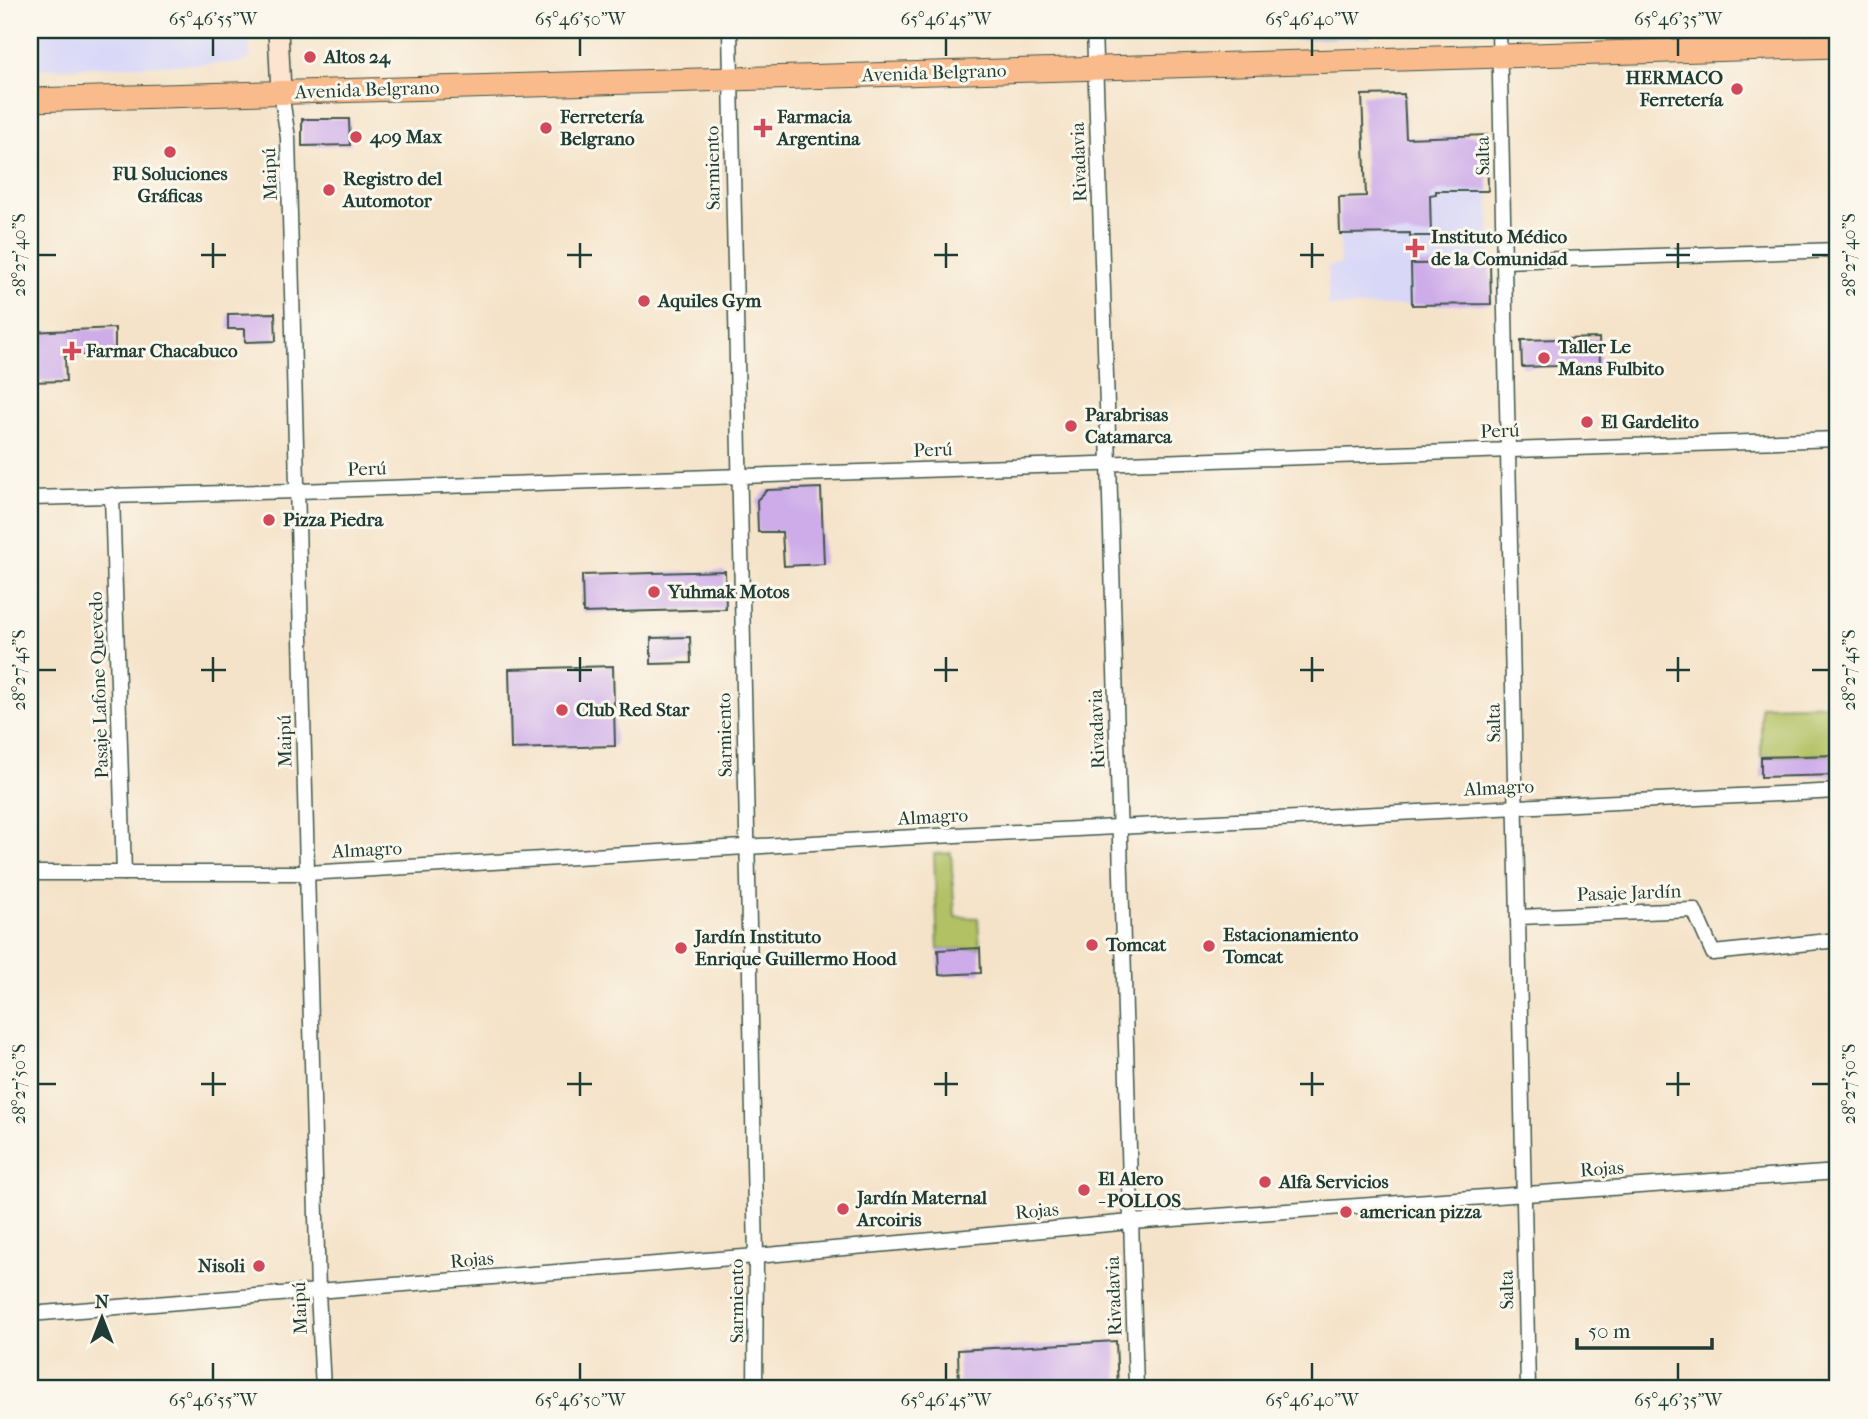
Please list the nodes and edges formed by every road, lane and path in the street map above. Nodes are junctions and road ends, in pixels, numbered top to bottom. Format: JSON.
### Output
{"nodes":[{"id":1,"x":278,"y":30,"type":"edge"},
{"id":2,"x":730,"y":30,"type":"edge"},
{"id":3,"x":1094,"y":30,"type":"edge"},
{"id":4,"x":1499,"y":30,"type":"edge"},
{"id":5,"x":1838,"y":46,"type":"edge"},
{"id":6,"x":1500,"y":55,"type":"junction"},
{"id":7,"x":1095,"y":67,"type":"junction"},
{"id":8,"x":731,"y":80,"type":"junction"},
{"id":9,"x":281,"y":92,"type":"junction"},
{"id":10,"x":30,"y":100,"type":"edge"},
{"id":11,"x":1838,"y":250,"type":"edge"},
{"id":12,"x":1504,"y":261,"type":"junction"},
{"id":13,"x":1838,"y":439,"type":"edge"},
{"id":14,"x":1508,"y":450,"type":"junction"},
{"id":15,"x":1109,"y":463,"type":"junction"},
{"id":16,"x":739,"y":476,"type":"junction"},
{"id":17,"x":298,"y":491,"type":"junction"},
{"id":18,"x":112,"y":495,"type":"junction"},
{"id":19,"x":30,"y":498,"type":"edge"},
{"id":20,"x":1838,"y":791,"type":"edge"},
{"id":21,"x":1515,"y":807,"type":"junction"},
{"id":22,"x":1119,"y":828,"type":"junction"},
{"id":23,"x":747,"y":848,"type":"junction"},
{"id":24,"x":30,"y":873,"type":"edge"},
{"id":25,"x":124,"y":873,"type":"junction"},
{"id":26,"x":307,"y":873,"type":"junction"},
{"id":27,"x":1518,"y":917,"type":"junction"},
{"id":28,"x":1838,"y":940,"type":"edge"},
{"id":29,"x":1838,"y":1172,"type":"edge"},
{"id":30,"x":1524,"y":1194,"type":"junction"},
{"id":31,"x":1131,"y":1222,"type":"junction"},
{"id":32,"x":756,"y":1256,"type":"junction"},
{"id":33,"x":318,"y":1292,"type":"junction"},
{"id":34,"x":30,"y":1314,"type":"edge"},
{"id":35,"x":323,"y":1389,"type":"edge"},
{"id":36,"x":755,"y":1389,"type":"edge"},
{"id":37,"x":1136,"y":1389,"type":"edge"},
{"id":38,"x":1528,"y":1389,"type":"edge"}],
"edges":[{"from":1,"to":9,"type":"main road"},
{"from":2,"to":8,"type":"street","name":"Sarmiento"},
{"from":3,"to":7,"type":"street","name":"Rivadavia"},
{"from":4,"to":6,"type":"street","name":"Salta"},
{"from":5,"to":6,"type":"main road","name":"Avenida Belgrano"},
{"from":6,"to":7,"type":"main road","name":"Avenida Belgrano"},
{"from":6,"to":12,"type":"street","name":"Salta"},
{"from":7,"to":8,"type":"main road","name":"Avenida Belgrano"},
{"from":7,"to":15,"type":"street","name":"Rivadavia"},
{"from":8,"to":9,"type":"main road","name":"Avenida Belgrano"},
{"from":8,"to":16,"type":"street","name":"Sarmiento"},
{"from":9,"to":10,"type":"main road","name":"Avenida Belgrano"},
{"from":9,"to":17,"type":"street","name":"Maipú"},
{"from":11,"to":12,"type":"street"},
{"from":12,"to":14,"type":"street","name":"Salta"},
{"from":13,"to":14,"type":"street","name":"Perú"},
{"from":14,"to":15,"type":"street","name":"Perú"},
{"from":14,"to":21,"type":"street","name":"Salta"},
{"from":15,"to":16,"type":"street","name":"Perú"},
{"from":15,"to":22,"type":"street","name":"Rivadavia"},
{"from":16,"to":17,"type":"street","name":"Perú"},
{"from":16,"to":23,"type":"street","name":"Sarmiento"},
{"from":17,"to":18,"type":"street","name":"Perú"},
{"from":17,"to":26,"type":"street","name":"Maipú"},
{"from":18,"to":19,"type":"street","name":"Perú"},
{"from":18,"to":25,"type":"street","name":"Pasaje Lafone Quevedo"},
{"from":20,"to":21,"type":"street","name":"Almagro"},
{"from":21,"to":22,"type":"street","name":"Almagro"},
{"from":21,"to":27,"type":"street","name":"Salta"},
{"from":22,"to":23,"type":"street","name":"Almagro"},
{"from":22,"to":31,"type":"street","name":"Rivadavia"},
{"from":23,"to":26,"type":"street","name":"Almagro"},
{"from":23,"to":32,"type":"street","name":"Sarmiento"},
{"from":24,"to":25,"type":"street","name":"Almagro"},
{"from":25,"to":26,"type":"street","name":"Almagro"},
{"from":26,"to":33,"type":"street","name":"Maipú"},
{"from":27,"to":28,"type":"street","name":"Pasaje Jardín"},
{"from":27,"to":30,"type":"street","name":"Salta"},
{"from":29,"to":30,"type":"street","name":"Rojas"},
{"from":30,"to":31,"type":"street","name":"Rojas"},
{"from":30,"to":38,"type":"street","name":"Salta"},
{"from":31,"to":32,"type":"street","name":"Rojas"},
{"from":31,"to":37,"type":"street","name":"Rivadavia"},
{"from":32,"to":33,"type":"street","name":"Rojas"},
{"from":32,"to":36,"type":"street","name":"Sarmiento"},
{"from":33,"to":34,"type":"street","name":"Rojas"},
{"from":33,"to":35,"type":"street","name":"Maipú"}]}
